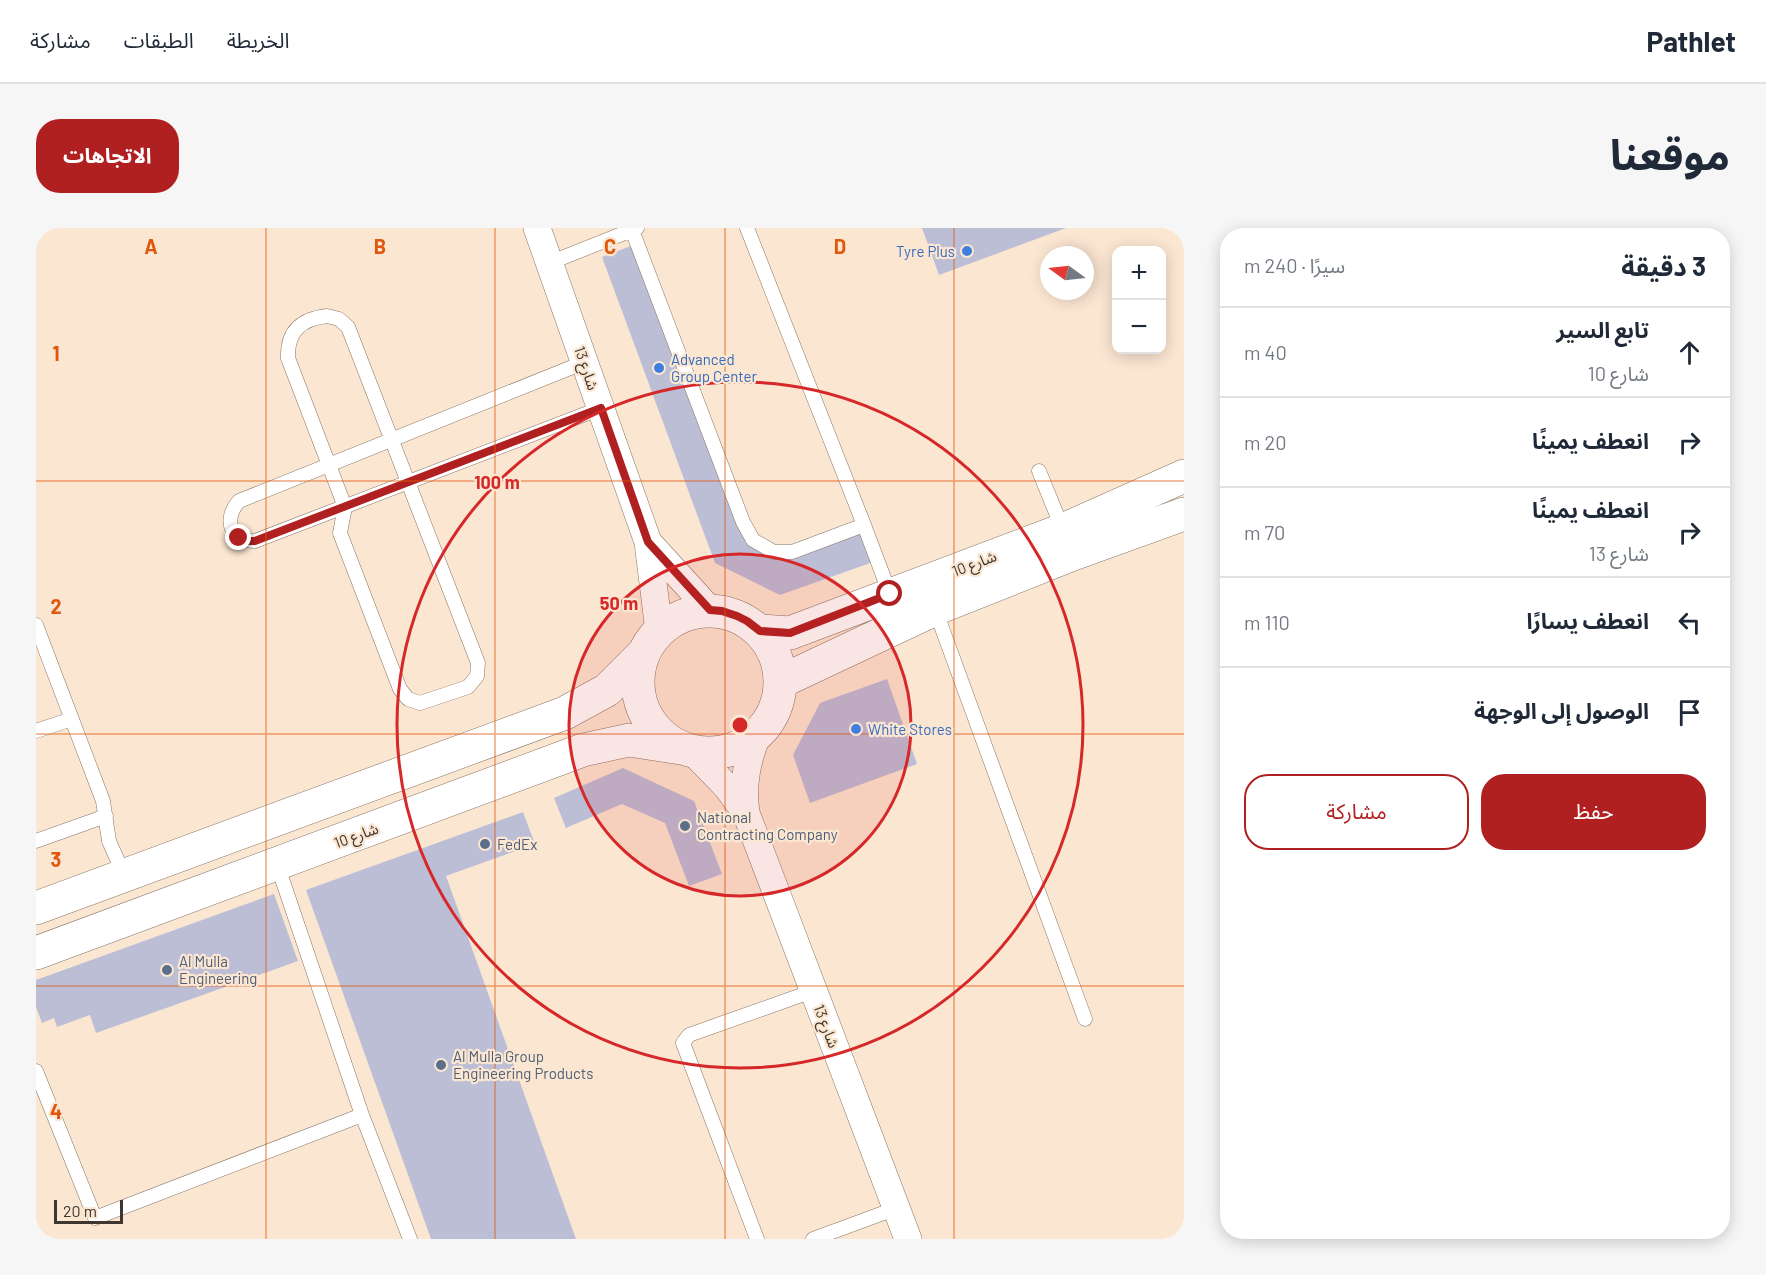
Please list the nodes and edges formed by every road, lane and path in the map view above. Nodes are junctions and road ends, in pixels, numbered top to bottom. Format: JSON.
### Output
{"nodes":[{"id":1,"x":537,"y":228,"type":"edge"},
{"id":2,"x":747,"y":228,"type":"edge"},
{"id":3,"x":635,"y":229,"type":"edge"},
{"id":4,"x":549,"y":263,"type":"junction"},
{"id":5,"x":585,"y":362,"type":"junction"},
{"id":6,"x":601,"y":408,"type":"junction"},
{"id":7,"x":392,"y":439,"type":"junction"},
{"id":8,"x":328,"y":465,"type":"junction"},
{"id":9,"x":1039,"y":471,"type":"dead end"},
{"id":10,"x":1184,"y":476,"type":"edge"},
{"id":11,"x":408,"y":482,"type":"junction"},
{"id":12,"x":345,"y":507,"type":"junction"},
{"id":13,"x":1184,"y":514,"type":"edge"},
{"id":14,"x":864,"y":525,"type":"junction"},
{"id":15,"x":648,"y":542,"type":"junction"},
{"id":16,"x":1068,"y":542,"type":"junction"},
{"id":17,"x":890,"y":594,"type":"junction"},
{"id":18,"x":930,"y":596,"type":"junction"},
{"id":19,"x":710,"y":610,"type":"junction"},
{"id":20,"x":36,"y":626,"type":"edge"},
{"id":21,"x":760,"y":631,"type":"junction"},
{"id":22,"x":651,"y":642,"type":"junction"},
{"id":23,"x":780,"y":682,"type":"junction"},
{"id":24,"x":72,"y":718,"type":"junction"},
{"id":25,"x":36,"y":731,"type":"edge"},
{"id":26,"x":758,"y":733,"type":"junction"},
{"id":27,"x":687,"y":750,"type":"junction"},
{"id":28,"x":746,"y":813,"type":"junction"},
{"id":29,"x":106,"y":816,"type":"junction"},
{"id":30,"x":36,"y":840,"type":"edge"},
{"id":31,"x":277,"y":864,"type":"junction"},
{"id":32,"x":124,"y":875,"type":"junction"},
{"id":33,"x":36,"y":908,"type":"edge"},
{"id":34,"x":36,"y":953,"type":"edge"},
{"id":35,"x":813,"y":991,"type":"junction"},
{"id":36,"x":1085,"y":1019,"type":"dead end"},
{"id":37,"x":36,"y":1071,"type":"edge"},
{"id":38,"x":362,"y":1115,"type":"junction"},
{"id":39,"x":897,"y":1208,"type":"junction"},
{"id":40,"x":410,"y":1239,"type":"edge"},
{"id":41,"x":758,"y":1239,"type":"edge"},
{"id":42,"x":813,"y":1239,"type":"edge"},
{"id":43,"x":908,"y":1239,"type":"edge"}],
"edges":[{"from":1,"to":4,"type":"street","name":"شارع 13"},
{"from":2,"to":14,"type":"lane"},
{"from":3,"to":4,"type":"lane"},
{"from":3,"to":14,"type":"lane"},
{"from":4,"to":5,"type":"street","name":"شارع 13"},
{"from":5,"to":6,"type":"street","name":"شارع 13"},
{"from":5,"to":7,"type":"lane"},
{"from":6,"to":11,"type":"lane"},
{"from":6,"to":15,"type":"street","name":"شارع 13"},
{"from":7,"to":8,"type":"lane"},
{"from":7,"to":8,"type":"lane"},
{"from":7,"to":11,"type":"lane"},
{"from":8,"to":12,"type":"lane"},
{"from":8,"to":12,"type":"lane"},
{"from":9,"to":16,"type":"lane"},
{"from":10,"to":16,"type":"street","name":"شارع 10"},
{"from":11,"to":12,"type":"lane"},
{"from":11,"to":12,"type":"lane"},
{"from":13,"to":16,"type":"street","name":"شارع 10"},
{"from":14,"to":17,"type":"lane"},
{"from":15,"to":19,"type":"street","name":"شارع 13"},
{"from":15,"to":22,"type":"street","name":"شارع 13"},
{"from":16,"to":18,"type":"street","name":"شارع 10"},
{"from":17,"to":18,"type":"street","name":"شارع 10"},
{"from":17,"to":21,"type":"street","name":"شارع 10"},
{"from":18,"to":23,"type":"street","name":"شارع 10"},
{"from":18,"to":36,"type":"lane"},
{"from":19,"to":21,"type":"street"},
{"from":19,"to":22,"type":"street"},
{"from":20,"to":24,"type":"lane"},
{"from":21,"to":23,"type":"street"},
{"from":22,"to":27,"type":"street"},
{"from":22,"to":32,"type":"street"},
{"from":23,"to":26,"type":"street"},
{"from":24,"to":25,"type":"lane"},
{"from":24,"to":29,"type":"lane"},
{"from":26,"to":27,"type":"street"},
{"from":26,"to":28,"type":"street","name":"شارع 13"},
{"from":27,"to":28,"type":"street","name":"شارع 13"},
{"from":27,"to":31,"type":"street","name":"شارع 10"},
{"from":28,"to":35,"type":"street","name":"شارع 13"},
{"from":29,"to":30,"type":"lane"},
{"from":29,"to":32,"type":"lane"},
{"from":31,"to":34,"type":"street","name":"شارع 10"},
{"from":31,"to":38,"type":"lane"},
{"from":32,"to":33,"type":"street"},
{"from":35,"to":39,"type":"street","name":"شارع 13"},
{"from":35,"to":41,"type":"lane"},
{"from":37,"to":38,"type":"lane"},
{"from":38,"to":40,"type":"lane"},
{"from":39,"to":42,"type":"lane"},
{"from":39,"to":43,"type":"street","name":"شارع 13"}]}
